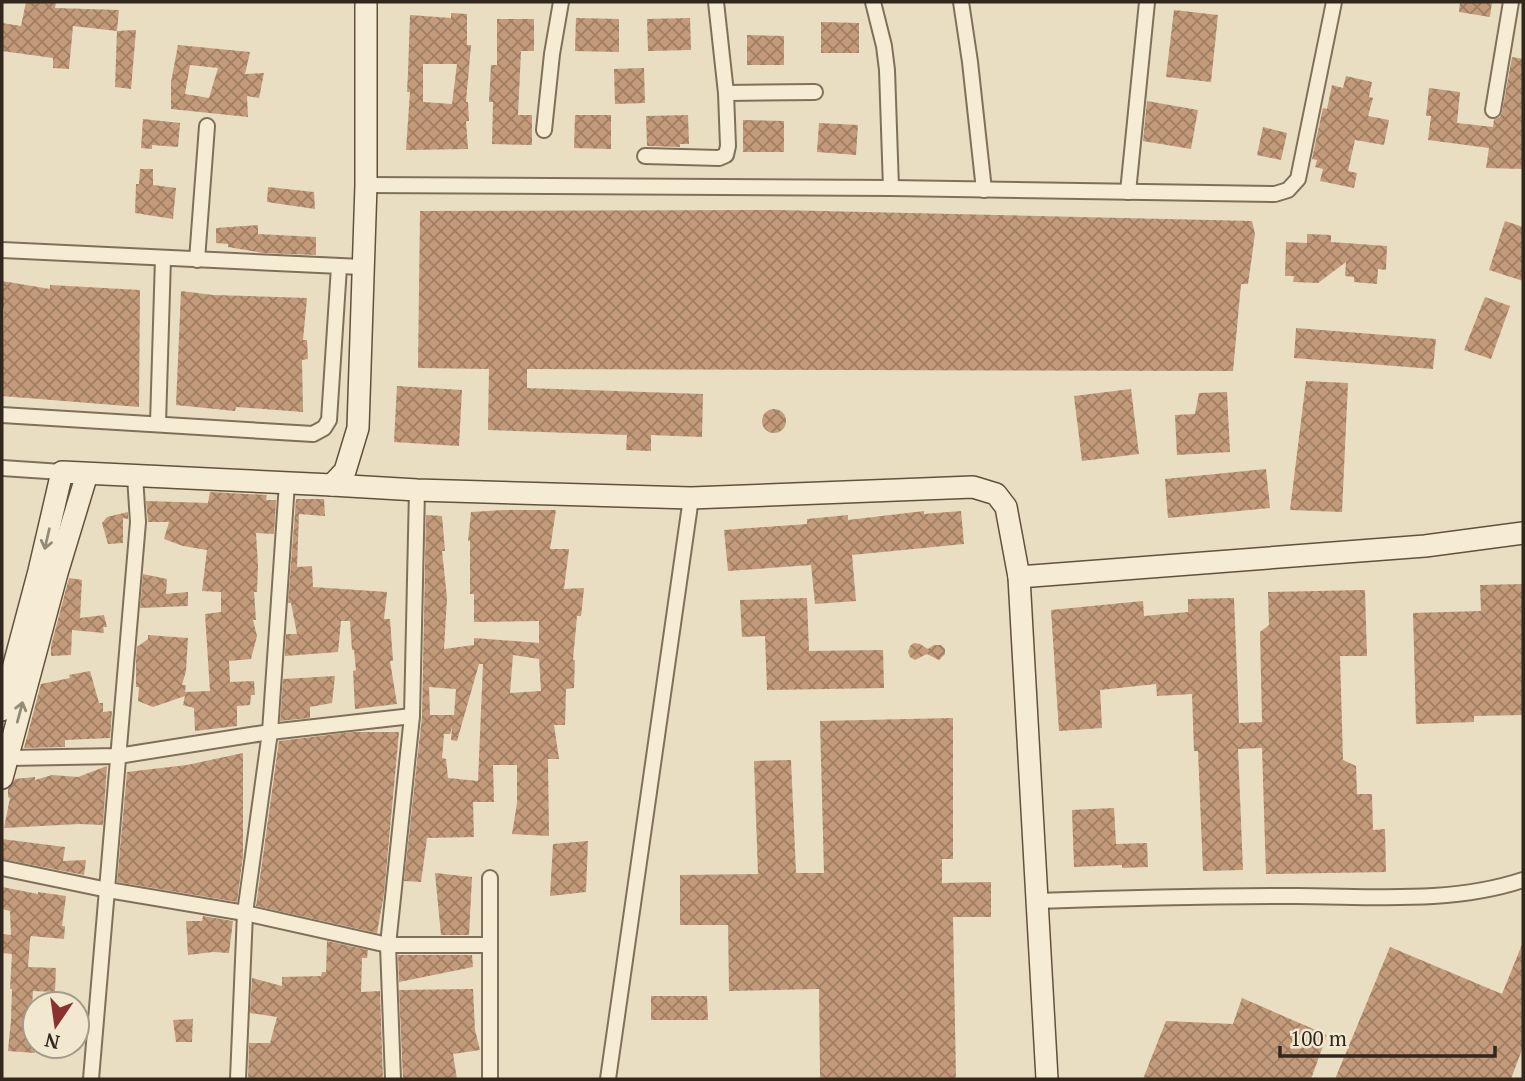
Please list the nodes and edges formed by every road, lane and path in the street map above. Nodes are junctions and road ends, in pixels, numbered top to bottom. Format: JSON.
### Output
{"nodes":[{"id":1,"x":366,"y":2,"type":"edge"},
{"id":2,"x":561,"y":2,"type":"edge"},
{"id":3,"x":716,"y":2,"type":"edge"},
{"id":4,"x":873,"y":2,"type":"edge"},
{"id":5,"x":961,"y":2,"type":"edge"},
{"id":6,"x":1147,"y":2,"type":"edge"},
{"id":7,"x":1334,"y":2,"type":"edge"},
{"id":8,"x":1511,"y":2,"type":"edge"},
{"id":9,"x":815,"y":92,"type":"dead end"},
{"id":10,"x":726,"y":93,"type":"junction"},
{"id":11,"x":1493,"y":110,"type":"dead end"},
{"id":12,"x":207,"y":126,"type":"dead end"},
{"id":13,"x":544,"y":130,"type":"dead end"},
{"id":14,"x":645,"y":156,"type":"dead end"},
{"id":15,"x":366,"y":185,"type":"junction"},
{"id":16,"x":891,"y":188,"type":"junction"},
{"id":17,"x":984,"y":190,"type":"junction"},
{"id":18,"x":1128,"y":192,"type":"junction"},
{"id":19,"x":2,"y":250,"type":"edge"},
{"id":20,"x":163,"y":258,"type":"junction"},
{"id":21,"x":197,"y":260,"type":"junction"},
{"id":22,"x":339,"y":267,"type":"junction"},
{"id":23,"x":362,"y":267,"type":"junction"},
{"id":24,"x":2,"y":415,"type":"edge"},
{"id":25,"x":158,"y":423,"type":"junction"},
{"id":26,"x":2,"y":468,"type":"edge"},
{"id":27,"x":62,"y":472,"type":"junction"},
{"id":28,"x":87,"y":474,"type":"junction"},
{"id":29,"x":135,"y":476,"type":"junction"},
{"id":30,"x":287,"y":483,"type":"junction"},
{"id":31,"x":332,"y":485,"type":"junction"},
{"id":32,"x":417,"y":490,"type":"junction"},
{"id":33,"x":691,"y":498,"type":"junction"},
{"id":34,"x":1523,"y":533,"type":"edge"},
{"id":35,"x":1019,"y":577,"type":"junction"},
{"id":36,"x":5,"y":684,"type":"edge"},
{"id":37,"x":2,"y":710,"type":"edge"},
{"id":38,"x":412,"y":716,"type":"junction"},
{"id":39,"x":270,"y":732,"type":"junction"},
{"id":40,"x":118,"y":756,"type":"junction"},
{"id":41,"x":5,"y":768,"type":"edge"},
{"id":42,"x":2,"y":868,"type":"edge"},
{"id":43,"x":490,"y":878,"type":"dead end"},
{"id":44,"x":1523,"y":880,"type":"edge"},
{"id":45,"x":108,"y":890,"type":"junction"},
{"id":46,"x":1035,"y":901,"type":"junction"},
{"id":47,"x":245,"y":913,"type":"junction"},
{"id":48,"x":388,"y":944,"type":"junction"},
{"id":49,"x":490,"y":945,"type":"junction"},
{"id":50,"x":91,"y":1079,"type":"edge"},
{"id":51,"x":238,"y":1079,"type":"edge"},
{"id":52,"x":393,"y":1079,"type":"edge"},
{"id":53,"x":490,"y":1079,"type":"edge"},
{"id":54,"x":608,"y":1079,"type":"edge"},
{"id":55,"x":1047,"y":1079,"type":"edge"}],
"edges":[{"from":1,"to":15,"type":"street"},
{"from":2,"to":13,"type":"street"},
{"from":3,"to":10,"type":"street"},
{"from":4,"to":16,"type":"street"},
{"from":5,"to":17,"type":"street"},
{"from":6,"to":18,"type":"street"},
{"from":7,"to":18,"type":"street"},
{"from":8,"to":11,"type":"street"},
{"from":9,"to":10,"type":"street"},
{"from":10,"to":14,"type":"street"},
{"from":12,"to":21,"type":"street"},
{"from":15,"to":16,"type":"street"},
{"from":15,"to":23,"type":"street"},
{"from":16,"to":17,"type":"street"},
{"from":17,"to":18,"type":"street"},
{"from":19,"to":20,"type":"street"},
{"from":20,"to":21,"type":"street"},
{"from":20,"to":25,"type":"street"},
{"from":21,"to":22,"type":"street"},
{"from":22,"to":23,"type":"street"},
{"from":22,"to":25,"type":"street"},
{"from":23,"to":31,"type":"street"},
{"from":24,"to":25,"type":"street"},
{"from":26,"to":27,"type":"street"},
{"from":27,"to":28,"type":"street"},
{"from":27,"to":36,"type":"street","one_way":true},
{"from":28,"to":29,"type":"street"},
{"from":41,"to":28,"type":"street","one_way":true},
{"from":29,"to":30,"type":"street"},
{"from":29,"to":40,"type":"street"},
{"from":30,"to":31,"type":"street"},
{"from":30,"to":39,"type":"street"},
{"from":31,"to":32,"type":"street"},
{"from":32,"to":33,"type":"street"},
{"from":32,"to":38,"type":"street"},
{"from":33,"to":35,"type":"street"},
{"from":33,"to":54,"type":"street"},
{"from":34,"to":35,"type":"street"},
{"from":35,"to":46,"type":"street"},
{"from":36,"to":37,"type":"street"},
{"from":38,"to":39,"type":"street"},
{"from":38,"to":48,"type":"street"},
{"from":39,"to":40,"type":"street"},
{"from":39,"to":47,"type":"street"},
{"from":40,"to":41,"type":"street"},
{"from":40,"to":45,"type":"street"},
{"from":42,"to":45,"type":"street"},
{"from":43,"to":49,"type":"street"},
{"from":44,"to":46,"type":"street"},
{"from":45,"to":47,"type":"street"},
{"from":45,"to":50,"type":"street"},
{"from":46,"to":55,"type":"street"},
{"from":47,"to":48,"type":"street"},
{"from":47,"to":51,"type":"street"},
{"from":48,"to":49,"type":"street"},
{"from":48,"to":52,"type":"street"},
{"from":49,"to":53,"type":"street"}]}
